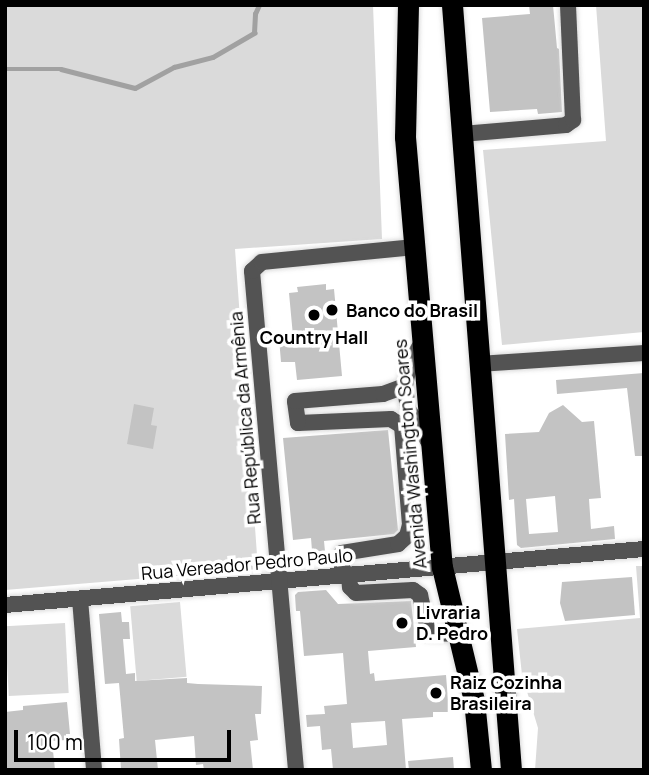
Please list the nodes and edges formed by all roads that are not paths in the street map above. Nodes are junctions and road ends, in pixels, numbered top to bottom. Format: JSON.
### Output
{"nodes":[{"id":1,"x":408,"y":5,"type":"edge"},
{"id":2,"x":452,"y":5,"type":"edge"},
{"id":3,"x":568,"y":5,"type":"edge"},
{"id":4,"x":462,"y":134,"type":"junction"},
{"id":5,"x":414,"y":247,"type":"junction"},
{"id":6,"x":422,"y":341,"type":"junction"},
{"id":7,"x":644,"y":353,"type":"edge"},
{"id":8,"x":479,"y":365,"type":"junction"},
{"id":9,"x":405,"y":386,"type":"junction"},
{"id":10,"x":383,"y":404,"type":"dead end"},
{"id":11,"x":408,"y":409,"type":"junction"},
{"id":12,"x":432,"y":447,"type":"junction"},
{"id":13,"x":644,"y":549,"type":"edge"},
{"id":14,"x":492,"y":562,"type":"junction"},
{"id":15,"x":442,"y":567,"type":"junction"},
{"id":16,"x":346,"y":575,"type":"junction"},
{"id":17,"x":279,"y":580,"type":"junction"},
{"id":18,"x":80,"y":599,"type":"junction"},
{"id":19,"x":5,"y":606,"type":"edge"},
{"id":20,"x":458,"y":634,"type":"junction"},
{"id":21,"x":94,"y":770,"type":"edge"},
{"id":22,"x":296,"y":770,"type":"edge"},
{"id":23,"x":481,"y":770,"type":"edge"},
{"id":24,"x":511,"y":770,"type":"edge"}],
"edges":[{"from":1,"to":5,"type":"highway","name":"Avenida Washington Soares"},
{"from":2,"to":4,"type":"highway"},
{"from":3,"to":4,"type":"street"},
{"from":4,"to":8,"type":"highway"},
{"from":5,"to":6,"type":"highway","name":"Avenida Washington Soares"},
{"from":5,"to":17,"type":"street","name":"Rua República da Armênia"},
{"from":6,"to":9,"type":"street"},
{"from":6,"to":12,"type":"highway","name":"Avenida Washington Soares"},
{"from":7,"to":8,"type":"street"},
{"from":8,"to":14,"type":"highway"},
{"from":9,"to":11,"type":"street"},
{"from":9,"to":16,"type":"street"},
{"from":10,"to":11,"type":"street"},
{"from":11,"to":12,"type":"street"},
{"from":12,"to":15,"type":"highway","name":"Avenida Washington Soares"},
{"from":13,"to":14,"type":"street","name":"Rua Vereador Pedro Paulo"},
{"from":14,"to":15,"type":"street","name":"Rua Vereador Pedro Paulo"},
{"from":14,"to":24,"type":"highway"},
{"from":15,"to":16,"type":"street","name":"Rua Vereador Pedro Paulo"},
{"from":15,"to":20,"type":"highway","name":"Avenida Washington Soares"},
{"from":16,"to":17,"type":"street","name":"Rua Vereador Pedro Paulo"},
{"from":16,"to":20,"type":"street"},
{"from":17,"to":18,"type":"street","name":"Rua Vereador Pedro Paulo"},
{"from":17,"to":22,"type":"street","name":"Rua República da Armênia"},
{"from":18,"to":19,"type":"street","name":"Rua Vereador Pedro Paulo"},
{"from":18,"to":21,"type":"street"},
{"from":20,"to":23,"type":"highway","name":"Avenida Washington Soares"}]}
